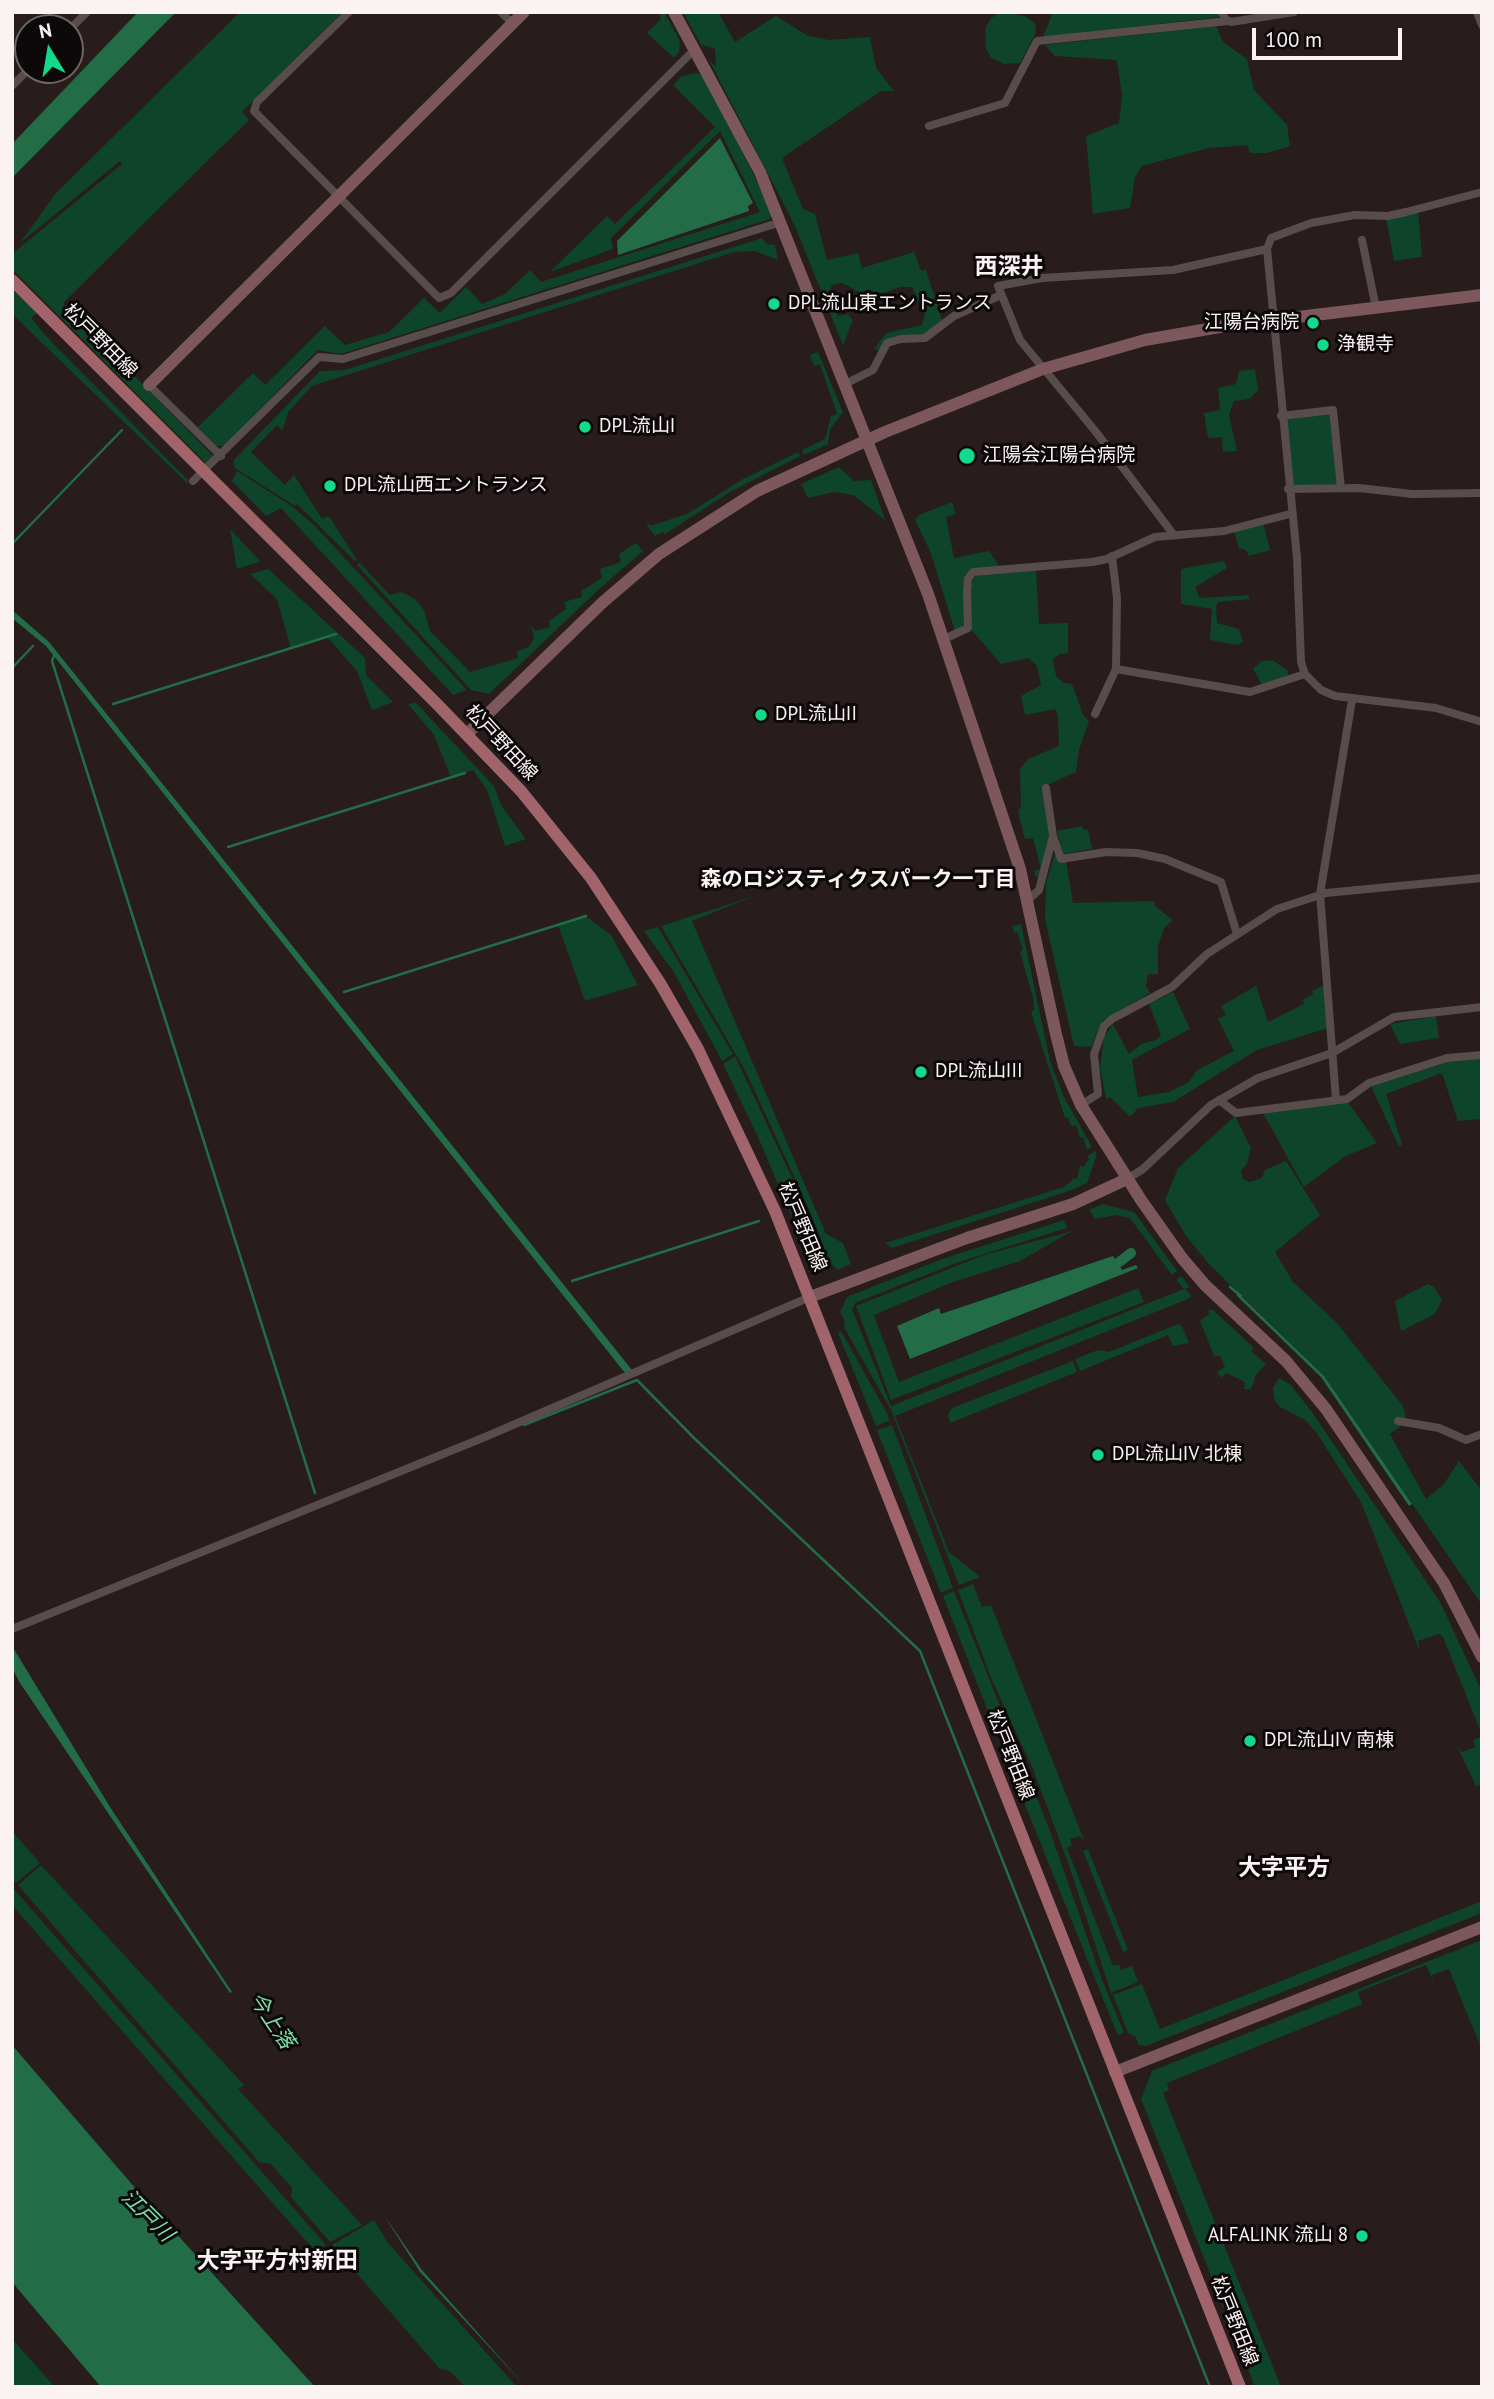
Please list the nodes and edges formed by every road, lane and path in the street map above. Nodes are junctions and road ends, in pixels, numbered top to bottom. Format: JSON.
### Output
{"nodes":[{"id":1,"x":349,"y":12,"type":"edge"},
{"id":2,"x":501,"y":12,"type":"edge"},
{"id":3,"x":524,"y":12,"type":"edge"},
{"id":4,"x":674,"y":12,"type":"edge"},
{"id":5,"x":1223,"y":12,"type":"edge"},
{"id":6,"x":1294,"y":12,"type":"edge"},
{"id":7,"x":1477,"y":12,"type":"edge"},
{"id":8,"x":1228,"y":21,"type":"junction"},
{"id":9,"x":513,"y":24,"type":"junction"},
{"id":10,"x":1482,"y":25,"type":"edge"},
{"id":11,"x":695,"y":49,"type":"junction"},
{"id":12,"x":929,"y":126,"type":"dead end"},
{"id":13,"x":1482,"y":192,"type":"edge"},
{"id":14,"x":338,"y":198,"type":"junction"},
{"id":15,"x":781,"y":222,"type":"junction"},
{"id":16,"x":1362,"y":240,"type":"dead end"},
{"id":17,"x":1267,"y":249,"type":"junction"},
{"id":18,"x":12,"y":280,"type":"edge"},
{"id":19,"x":1002,"y":295,"type":"junction"},
{"id":20,"x":1482,"y":295,"type":"edge"},
{"id":21,"x":1376,"y":308,"type":"junction"},
{"id":22,"x":1274,"y":320,"type":"junction"},
{"id":23,"x":1043,"y":369,"type":"junction"},
{"id":24,"x":149,"y":384,"type":"joint"},
{"id":25,"x":845,"y":384,"type":"junction"},
{"id":26,"x":1282,"y":416,"type":"junction"},
{"id":27,"x":867,"y":440,"type":"junction"},
{"id":28,"x":221,"y":456,"type":"junction"},
{"id":29,"x":193,"y":481,"type":"dead end"},
{"id":30,"x":1341,"y":488,"type":"junction"},
{"id":31,"x":1288,"y":489,"type":"junction"},
{"id":32,"x":1482,"y":493,"type":"edge"},
{"id":33,"x":1290,"y":514,"type":"junction"},
{"id":34,"x":1173,"y":534,"type":"junction"},
{"id":35,"x":1112,"y":556,"type":"junction"},
{"id":36,"x":944,"y":639,"type":"junction"},
{"id":37,"x":1116,"y":669,"type":"junction"},
{"id":38,"x":1305,"y":674,"type":"junction"},
{"id":39,"x":1352,"y":700,"type":"junction"},
{"id":40,"x":1095,"y":714,"type":"dead end"},
{"id":41,"x":1482,"y":722,"type":"edge"},
{"id":42,"x":467,"y":734,"type":"junction"},
{"id":43,"x":1046,"y":788,"type":"dead end"},
{"id":44,"x":1054,"y":836,"type":"junction"},
{"id":45,"x":1482,"y":877,"type":"edge"},
{"id":46,"x":1320,"y":894,"type":"junction"},
{"id":47,"x":1028,"y":899,"type":"junction"},
{"id":48,"x":1237,"y":934,"type":"junction"},
{"id":49,"x":1482,"y":1007,"type":"edge"},
{"id":50,"x":1332,"y":1052,"type":"junction"},
{"id":51,"x":1482,"y":1055,"type":"edge"},
{"id":52,"x":1219,"y":1100,"type":"junction"},
{"id":53,"x":1336,"y":1100,"type":"junction"},
{"id":54,"x":1081,"y":1105,"type":"junction"},
{"id":55,"x":1127,"y":1179,"type":"junction"},
{"id":56,"x":810,"y":1297,"type":"junction"},
{"id":57,"x":1398,"y":1421,"type":"dead end"},
{"id":58,"x":1482,"y":1434,"type":"edge"},
{"id":59,"x":12,"y":1629,"type":"edge"},
{"id":60,"x":1482,"y":1657,"type":"edge"},
{"id":61,"x":1482,"y":1927,"type":"edge"},
{"id":62,"x":1115,"y":2072,"type":"junction"},
{"id":63,"x":1240,"y":2387,"type":"edge"}],
"edges":[{"from":1,"to":14,"type":"street"},
{"from":2,"to":9,"type":"street"},
{"from":3,"to":9,"type":"street"},
{"from":4,"to":11,"type":"street"},
{"from":5,"to":8,"type":"street"},
{"from":6,"to":8,"type":"street"},
{"from":7,"to":10,"type":"street"},
{"from":8,"to":12,"type":"street"},
{"from":9,"to":14,"type":"street"},
{"from":11,"to":14,"type":"street"},
{"from":11,"to":15,"type":"street"},
{"from":13,"to":17,"type":"street"},
{"from":14,"to":24,"type":"street"},
{"from":15,"to":25,"type":"street"},
{"from":15,"to":28,"type":"street"},
{"from":16,"to":21,"type":"street"},
{"from":17,"to":19,"type":"street"},
{"from":17,"to":22,"type":"street"},
{"from":18,"to":42,"type":"main road","name":"松戸野田線"},
{"from":19,"to":23,"type":"street"},
{"from":19,"to":25,"type":"street"},
{"from":20,"to":21,"type":"street"},
{"from":21,"to":22,"type":"street"},
{"from":22,"to":23,"type":"street"},
{"from":22,"to":26,"type":"street"},
{"from":23,"to":27,"type":"street"},
{"from":23,"to":34,"type":"street"},
{"from":24,"to":28,"type":"street"},
{"from":25,"to":27,"type":"street"},
{"from":26,"to":30,"type":"street"},
{"from":26,"to":31,"type":"street"},
{"from":27,"to":36,"type":"street"},
{"from":27,"to":42,"type":"street"},
{"from":28,"to":29,"type":"street"},
{"from":30,"to":31,"type":"street"},
{"from":30,"to":32,"type":"street"},
{"from":31,"to":33,"type":"street"},
{"from":33,"to":34,"type":"street"},
{"from":33,"to":38,"type":"street"},
{"from":34,"to":35,"type":"street"},
{"from":35,"to":36,"type":"street"},
{"from":35,"to":37,"type":"street"},
{"from":36,"to":47,"type":"street"},
{"from":37,"to":38,"type":"street"},
{"from":37,"to":40,"type":"street"},
{"from":38,"to":39,"type":"street"},
{"from":39,"to":41,"type":"street"},
{"from":39,"to":46,"type":"street"},
{"from":42,"to":56,"type":"main road","name":"松戸野田線"},
{"from":43,"to":44,"type":"street"},
{"from":44,"to":47,"type":"street"},
{"from":44,"to":48,"type":"street"},
{"from":45,"to":46,"type":"street"},
{"from":46,"to":48,"type":"street"},
{"from":46,"to":50,"type":"street"},
{"from":47,"to":54,"type":"street"},
{"from":48,"to":54,"type":"street"},
{"from":49,"to":50,"type":"street"},
{"from":50,"to":52,"type":"street"},
{"from":50,"to":53,"type":"street"},
{"from":51,"to":53,"type":"street"},
{"from":52,"to":53,"type":"street"},
{"from":52,"to":55,"type":"street"},
{"from":54,"to":55,"type":"street"},
{"from":55,"to":56,"type":"street"},
{"from":55,"to":60,"type":"street"},
{"from":56,"to":59,"type":"street"},
{"from":56,"to":62,"type":"main road","name":"松戸野田線"},
{"from":57,"to":58,"type":"street"},
{"from":61,"to":62,"type":"street"},
{"from":62,"to":63,"type":"main road","name":"松戸野田線"}]}
